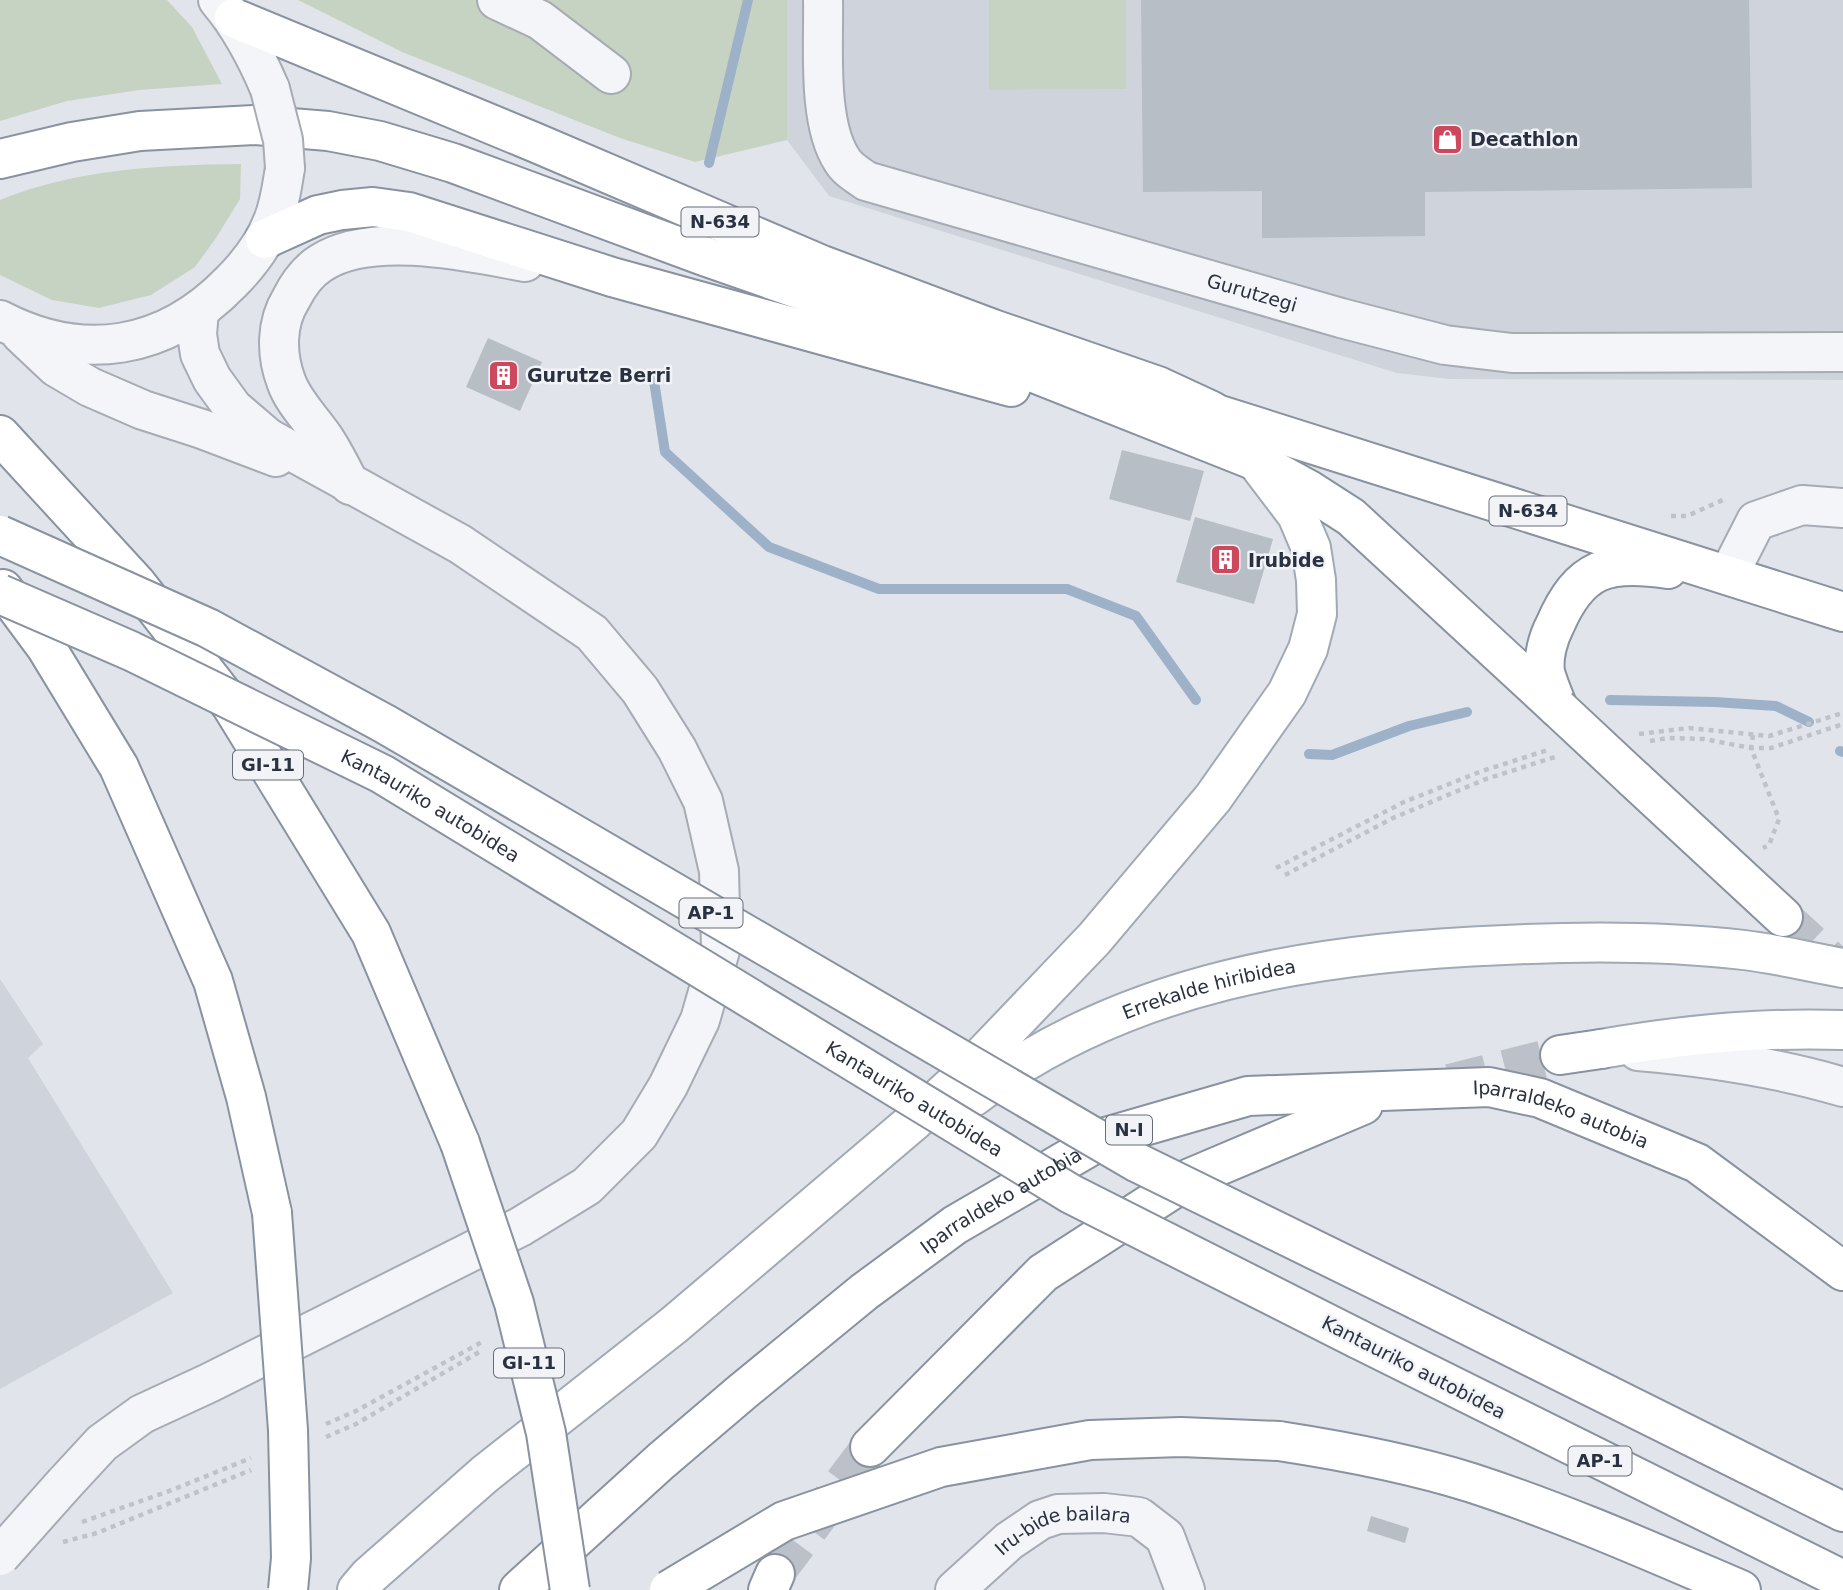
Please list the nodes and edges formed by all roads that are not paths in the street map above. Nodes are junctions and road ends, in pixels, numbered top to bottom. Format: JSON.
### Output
{"nodes":[{"id":1,"x":497,"y":0,"type":"edge"},
{"id":2,"x":823,"y":0,"type":"edge"},
{"id":3,"x":226,"y":9,"type":"edge"},
{"id":4,"x":611,"y":74,"type":"dead end"},
{"id":5,"x":0,"y":159,"type":"edge"},
{"id":6,"x":265,"y":239,"type":"junction"},
{"id":7,"x":612,"y":277,"type":"junction"},
{"id":8,"x":200,"y":311,"type":"junction"},
{"id":9,"x":7,"y":324,"type":"edge"},
{"id":10,"x":1843,"y":352,"type":"edge"},
{"id":11,"x":996,"y":358,"type":"junction"},
{"id":12,"x":1109,"y":404,"type":"junction"},
{"id":13,"x":1212,"y":411,"type":"junction"},
{"id":14,"x":0,"y":435,"type":"edge"},
{"id":15,"x":1256,"y":461,"type":"junction"},
{"id":16,"x":350,"y":485,"type":"junction"},
{"id":17,"x":1843,"y":508,"type":"edge"},
{"id":18,"x":0,"y":535,"type":"edge"},
{"id":19,"x":1729,"y":574,"type":"junction"},
{"id":20,"x":0,"y":584,"type":"edge"},
{"id":21,"x":0,"y":594,"type":"edge"},
{"id":22,"x":1843,"y":612,"type":"edge"},
{"id":23,"x":1558,"y":708,"type":"junction"},
{"id":24,"x":1783,"y":917,"type":"tunnel mouth"},
{"id":25,"x":1843,"y":968,"type":"edge"},
{"id":26,"x":1843,"y":1030,"type":"edge"},
{"id":27,"x":1601,"y":1049,"type":"junction"},
{"id":28,"x":1560,"y":1055,"type":"tunnel mouth"},
{"id":29,"x":1843,"y":1087,"type":"edge"},
{"id":30,"x":1363,"y":1105,"type":"dead end"},
{"id":31,"x":1843,"y":1271,"type":"edge"},
{"id":32,"x":674,"y":1325,"type":"junction"},
{"id":33,"x":870,"y":1447,"type":"tunnel mouth"},
{"id":34,"x":1843,"y":1512,"type":"edge"},
{"id":35,"x":0,"y":1556,"type":"edge"},
{"id":36,"x":1843,"y":1580,"type":"edge"},
{"id":37,"x":288,"y":1590,"type":"edge"},
{"id":38,"x":357,"y":1590,"type":"edge"},
{"id":39,"x":519,"y":1590,"type":"edge"},
{"id":40,"x":570,"y":1590,"type":"edge"},
{"id":41,"x":670,"y":1590,"type":"edge"},
{"id":42,"x":955,"y":1590,"type":"edge"},
{"id":43,"x":1185,"y":1590,"type":"edge"},
{"id":44,"x":1741,"y":1590,"type":"edge"}],
"edges":[{"from":1,"to":4,"type":"street"},
{"from":2,"to":10,"type":"street","name":"Gurutzegi"},
{"from":3,"to":6,"type":"street","bridge":true},
{"from":3,"to":13,"type":"main road","number":"N-634"},
{"from":5,"to":11,"type":"main road","number":"N-634"},
{"from":6,"to":7,"type":"main road","number":"N-634"},
{"from":6,"to":8,"type":"street"},
{"from":7,"to":12,"type":"main road","number":"N-634"},
{"from":7,"to":16,"type":"street"},
{"from":8,"to":9,"type":"street"},
{"from":8,"to":16,"type":"street"},
{"from":9,"to":16,"type":"street"},
{"from":11,"to":12,"type":"main road","number":"N-634"},
{"from":11,"to":13,"type":"main road","number":"N-634"},
{"from":12,"to":15,"type":"main road","number":"N-634"},
{"from":13,"to":19,"type":"main road","number":"N-634"},
{"from":14,"to":40,"type":"main road","number":"GI-11","bridge":true},
{"from":15,"to":23,"type":"main road","number":"N-634"},
{"from":15,"to":32,"type":"main road"},
{"from":16,"to":35,"type":"street","bridge":true},
{"from":17,"to":19,"type":"street"},
{"from":18,"to":34,"type":"main road","number":"AP-1","bridge":true},
{"from":19,"to":22,"type":"main road","number":"N-634"},
{"from":19,"to":23,"type":"main road"},
{"from":20,"to":37,"type":"main road","bridge":true},
{"from":21,"to":36,"type":"main road","name":"Kantauriko autobidea","number":"AP-1","bridge":true},
{"from":23,"to":24,"type":"main road","number":"N-634","bridge":true},
{"from":25,"to":32,"type":"main road","name":"Errekalde hiribidea"},
{"from":26,"to":27,"type":"main road"},
{"from":27,"to":28,"type":"main road"},
{"from":27,"to":29,"type":"street"},
{"from":30,"to":33,"type":"main road"},
{"from":31,"to":39,"type":"main road","name":"Iparraldeko autobia","number":"N-I"},
{"from":32,"to":38,"type":"main road"},
{"from":41,"to":44,"type":"main road","bridge":true},
{"from":42,"to":43,"type":"street","name":"Iru-bide bailara"}]}
